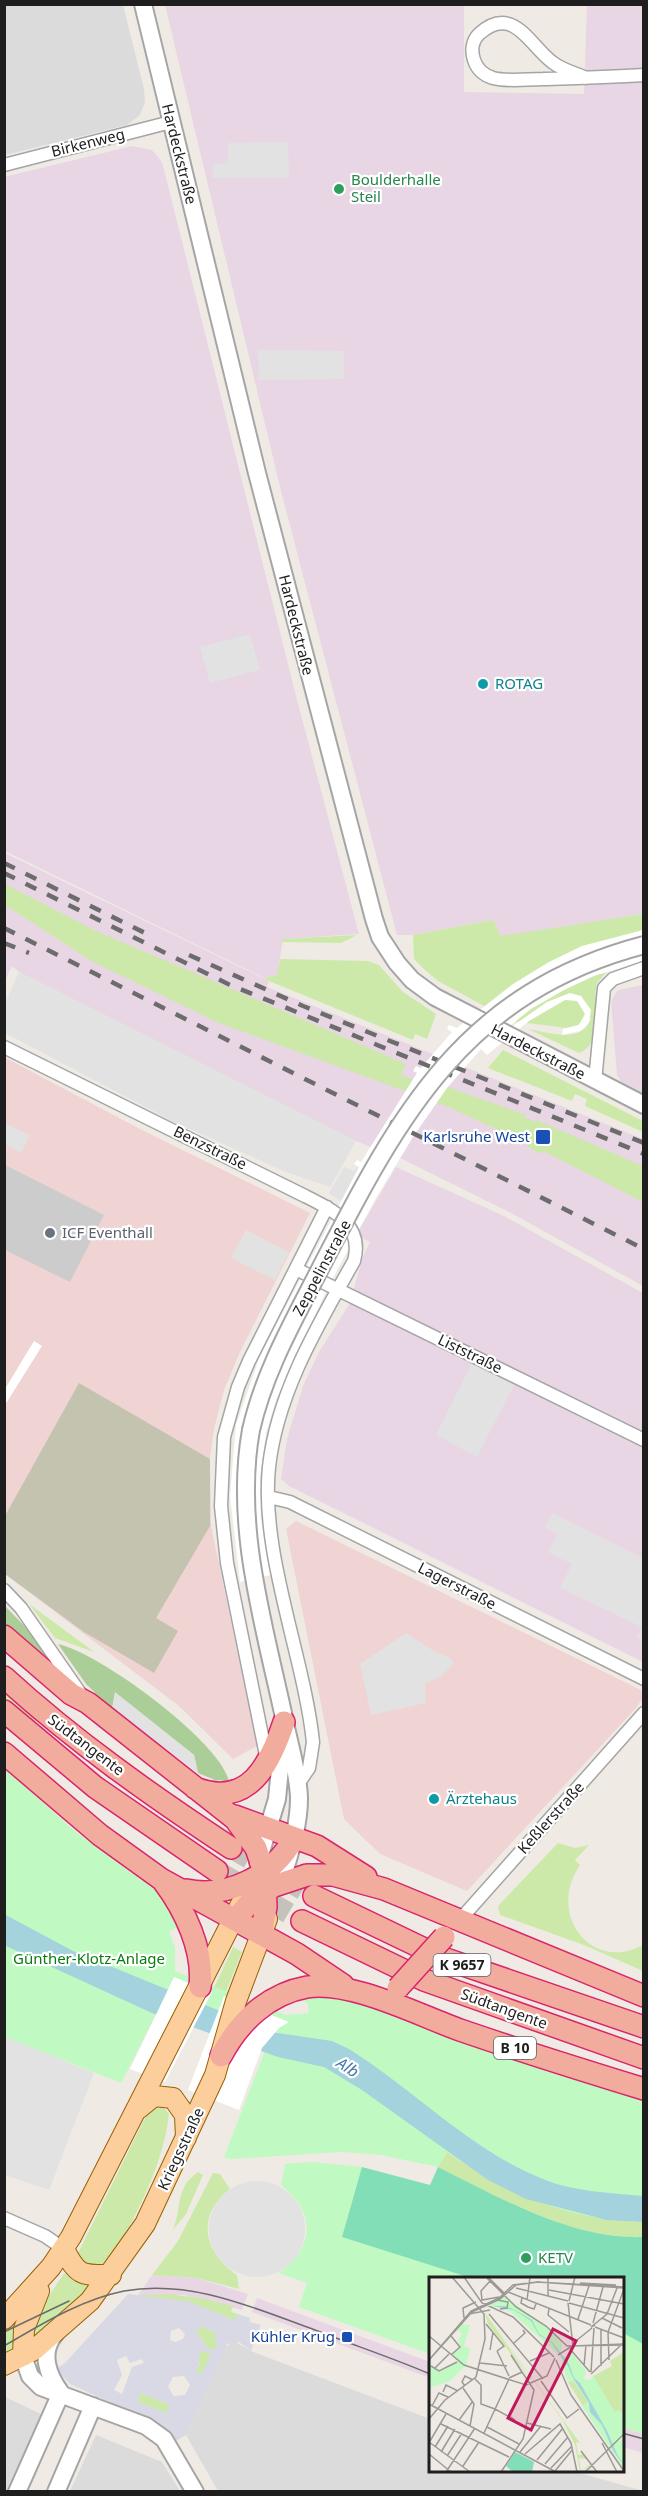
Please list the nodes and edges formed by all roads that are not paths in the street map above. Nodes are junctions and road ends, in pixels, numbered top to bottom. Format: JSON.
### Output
{"nodes":[{"id":1,"x":142,"y":4,"type":"edge"},
{"id":2,"x":644,"y":75,"type":"edge"},
{"id":3,"x":586,"y":78,"type":"junction"},
{"id":4,"x":171,"y":122,"type":"junction"},
{"id":5,"x":4,"y":165,"type":"edge"},
{"id":6,"x":644,"y":945,"type":"edge"},
{"id":7,"x":644,"y":968,"type":"edge"},
{"id":8,"x":4,"y":1047,"type":"edge"},
{"id":9,"x":596,"y":1081,"type":"junction"},
{"id":10,"x":644,"y":1105,"type":"edge"},
{"id":11,"x":327,"y":1207,"type":"junction"},
{"id":12,"x":296,"y":1269,"type":"junction"},
{"id":13,"x":339,"y":1289,"type":"junction"},
{"id":14,"x":644,"y":1440,"type":"edge"},
{"id":15,"x":269,"y":1497,"type":"junction"},
{"id":16,"x":4,"y":1590,"type":"edge"},
{"id":17,"x":4,"y":1636,"type":"edge"},
{"id":18,"x":4,"y":1677,"type":"edge"},
{"id":19,"x":644,"y":1679,"type":"edge"},
{"id":20,"x":88,"y":1703,"type":"junction"},
{"id":21,"x":4,"y":1711,"type":"edge"},
{"id":22,"x":644,"y":1713,"type":"edge"},
{"id":23,"x":284,"y":1722,"type":"junction"},
{"id":24,"x":4,"y":1753,"type":"edge"},
{"id":25,"x":274,"y":1770,"type":"junction"},
{"id":26,"x":298,"y":1784,"type":"junction"},
{"id":27,"x":192,"y":1787,"type":"junction"},
{"id":28,"x":223,"y":1810,"type":"junction"},
{"id":29,"x":268,"y":1830,"type":"junction"},
{"id":30,"x":294,"y":1838,"type":"junction"},
{"id":31,"x":231,"y":1848,"type":"tunnel mouth"},
{"id":32,"x":217,"y":1871,"type":"tunnel mouth"},
{"id":33,"x":167,"y":1882,"type":"junction"},
{"id":34,"x":266,"y":1882,"type":"junction"},
{"id":35,"x":384,"y":1889,"type":"junction"},
{"id":36,"x":314,"y":1896,"type":"tunnel mouth"},
{"id":37,"x":235,"y":1920,"type":"junction"},
{"id":38,"x":302,"y":1921,"type":"tunnel mouth"},
{"id":39,"x":451,"y":1929,"type":"junction"},
{"id":40,"x":261,"y":1934,"type":"junction"},
{"id":41,"x":297,"y":1954,"type":"junction"},
{"id":42,"x":200,"y":1987,"type":"junction"},
{"id":43,"x":354,"y":1992,"type":"junction"},
{"id":44,"x":393,"y":1995,"type":"junction"},
{"id":45,"x":644,"y":1996,"type":"edge"},
{"id":46,"x":644,"y":2027,"type":"edge"},
{"id":47,"x":221,"y":2056,"type":"junction"},
{"id":48,"x":644,"y":2058,"type":"edge"},
{"id":49,"x":644,"y":2089,"type":"edge"},
{"id":50,"x":138,"y":2109,"type":"junction"},
{"id":51,"x":186,"y":2140,"type":"junction"},
{"id":52,"x":4,"y":2218,"type":"edge"},
{"id":53,"x":64,"y":2249,"type":"junction"},
{"id":54,"x":51,"y":2267,"type":"junction"},
{"id":55,"x":111,"y":2275,"type":"junction"},
{"id":56,"x":4,"y":2319,"type":"edge"},
{"id":57,"x":55,"y":2333,"type":"junction"},
{"id":58,"x":23,"y":2356,"type":"junction"},
{"id":59,"x":4,"y":2365,"type":"edge"},
{"id":60,"x":60,"y":2393,"type":"junction"},
{"id":61,"x":93,"y":2406,"type":"junction"},
{"id":62,"x":17,"y":2492,"type":"edge"},
{"id":63,"x":56,"y":2492,"type":"edge"},
{"id":64,"x":195,"y":2492,"type":"edge"}],
"edges":[{"from":1,"to":4,"type":"street","name":"Hardeckstraße"},
{"from":2,"to":3,"type":"street"},
{"from":3,"to":3,"type":"street"},
{"from":4,"to":5,"type":"street","name":"Birkenweg"},
{"from":4,"to":9,"type":"street","name":"Hardeckstraße"},
{"from":6,"to":23,"type":"street","name":"Zeppelinstraße","bridge":true},
{"from":7,"to":9,"type":"street"},
{"from":8,"to":11,"type":"street","name":"Benzstraße"},
{"from":9,"to":10,"type":"street","name":"Hardeckstraße"},
{"from":11,"to":12,"type":"street","name":"Zeppelinstraße"},
{"from":11,"to":13,"type":"street","name":"Benzstraße"},
{"from":12,"to":13,"type":"street","name":"Liststraße"},
{"from":12,"to":25,"type":"street","name":"Zeppelinstraße"},
{"from":13,"to":14,"type":"street","name":"Liststraße"},
{"from":13,"to":15,"type":"street","name":"Zeppelinstraße"},
{"from":15,"to":19,"type":"street","name":"Lagerstraße"},
{"from":15,"to":26,"type":"street","name":"Zeppelinstraße"},
{"from":16,"to":20,"type":"street"},
{"from":17,"to":20,"type":"highway"},
{"from":18,"to":31,"type":"highway","name":"Südtangente"},
{"from":20,"to":27,"type":"highway"},
{"from":21,"to":32,"type":"highway","name":"Südtangente"},
{"from":22,"to":39,"type":"street","name":"Keßlerstraße"},
{"from":23,"to":25,"type":"highway"},
{"from":23,"to":26,"type":"street","name":"Zeppelinstraße"},
{"from":24,"to":33,"type":"highway"},
{"from":25,"to":27,"type":"highway"},
{"from":25,"to":29,"type":"street","name":"Zeppelinstraße"},
{"from":26,"to":30,"type":"street","name":"Zeppelinstraße"},
{"from":27,"to":28,"type":"highway"},
{"from":28,"to":29,"type":"highway"},
{"from":28,"to":34,"type":"highway"},
{"from":29,"to":30,"type":"highway"},
{"from":29,"to":34,"type":"highway"},
{"from":30,"to":34,"type":"highway"},
{"from":30,"to":35,"type":"highway"},
{"from":33,"to":34,"type":"highway"},
{"from":33,"to":37,"type":"highway"},
{"from":33,"to":42,"type":"highway"},
{"from":34,"to":35,"type":"highway"},
{"from":34,"to":37,"type":"highway"},
{"from":34,"to":40,"type":"highway"},
{"from":34,"to":41,"type":"highway"},
{"from":35,"to":39,"type":"highway"},
{"from":36,"to":46,"type":"highway","name":"Südtangente","number":"K 9657"},
{"from":37,"to":40,"type":"highway"},
{"from":37,"to":42,"type":"main road"},
{"from":38,"to":48,"type":"highway","name":"Südtangente","number":"K 9657"},
{"from":39,"to":44,"type":"highway","bridge":true},
{"from":39,"to":45,"type":"highway"},
{"from":40,"to":41,"type":"highway"},
{"from":40,"to":47,"type":"main road","name":"Kriegsstraße","number":"B 10"},
{"from":41,"to":43,"type":"highway"},
{"from":42,"to":50,"type":"main road"},
{"from":43,"to":44,"type":"highway","number":"B 10"},
{"from":43,"to":47,"type":"highway","number":"B 10"},
{"from":44,"to":49,"type":"highway","number":"B 10"},
{"from":47,"to":51,"type":"main road","name":"Kriegsstraße","number":"B 10"},
{"from":50,"to":51,"type":"main road"},
{"from":50,"to":53,"type":"main road"},
{"from":51,"to":55,"type":"main road","name":"Kriegsstraße","number":"B 10"},
{"from":52,"to":53,"type":"street"},
{"from":53,"to":54,"type":"main road"},
{"from":53,"to":55,"type":"main road"},
{"from":54,"to":56,"type":"main road"},
{"from":54,"to":58,"type":"main road"},
{"from":55,"to":57,"type":"main road","name":"Kriegsstraße","number":"B 10"},
{"from":57,"to":58,"type":"main road","name":"Kriegsstraße","number":"B 10"},
{"from":57,"to":60,"type":"street"},
{"from":58,"to":59,"type":"main road","name":"Kriegsstraße","number":"B 10"},
{"from":58,"to":60,"type":"street"},
{"from":60,"to":61,"type":"street"},
{"from":60,"to":62,"type":"street"},
{"from":61,"to":63,"type":"street"},
{"from":61,"to":64,"type":"street"}]}
